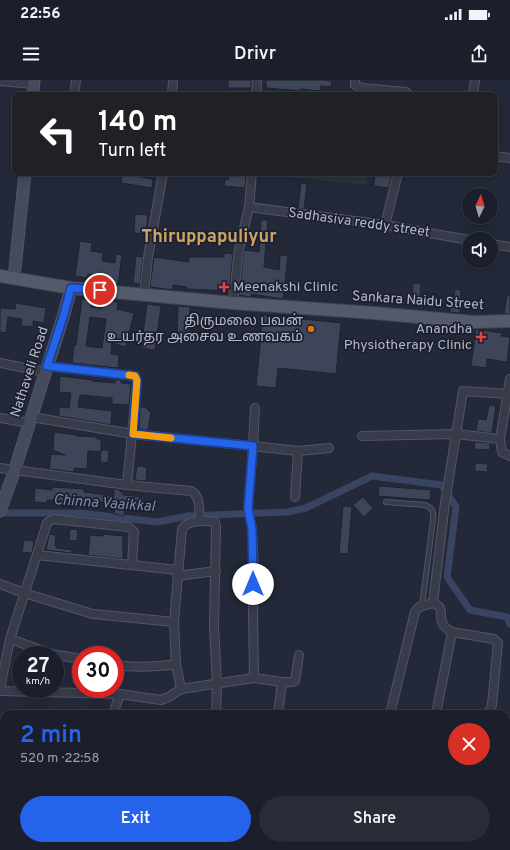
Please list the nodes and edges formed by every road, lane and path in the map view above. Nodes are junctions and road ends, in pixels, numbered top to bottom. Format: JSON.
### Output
{"nodes":[{"id":1,"x":76,"y":80,"type":"edge"},
{"id":2,"x":173,"y":80,"type":"edge"},
{"id":3,"x":257,"y":80,"type":"edge"},
{"id":4,"x":355,"y":80,"type":"edge"},
{"id":5,"x":475,"y":80,"type":"edge"},
{"id":6,"x":0,"y":81,"type":"edge"},
{"id":7,"x":33,"y":86,"type":"edge"},
{"id":8,"x":75,"y":92,"type":"edge"},
{"id":9,"x":172,"y":92,"type":"edge"},
{"id":10,"x":256,"y":92,"type":"edge"},
{"id":11,"x":406,"y":92,"type":"edge"},
{"id":12,"x":473,"y":92,"type":"edge"},
{"id":13,"x":498,"y":156,"type":"edge"},
{"id":14,"x":510,"y":158,"type":"edge"},
{"id":15,"x":25,"y":176,"type":"edge"},
{"id":16,"x":162,"y":176,"type":"edge"},
{"id":17,"x":252,"y":176,"type":"edge"},
{"id":18,"x":397,"y":176,"type":"edge"},
{"id":19,"x":250,"y":207,"type":"junction"},
{"id":20,"x":385,"y":225,"type":"junction"},
{"id":21,"x":462,"y":239,"type":"edge"},
{"id":22,"x":498,"y":245,"type":"edge"},
{"id":23,"x":510,"y":247,"type":"edge"},
{"id":24,"x":0,"y":276,"type":"edge"},
{"id":25,"x":14,"y":278,"type":"junction"},
{"id":26,"x":71,"y":288,"type":"junction"},
{"id":27,"x":144,"y":295,"type":"junction"},
{"id":28,"x":233,"y":303,"type":"junction"},
{"id":29,"x":510,"y":321,"type":"edge"},
{"id":30,"x":0,"y":363,"type":"edge"},
{"id":31,"x":46,"y":369,"type":"junction"},
{"id":32,"x":510,"y":379,"type":"edge"},
{"id":33,"x":509,"y":393,"type":"edge"},
{"id":34,"x":255,"y":408,"type":"dead end"},
{"id":35,"x":0,"y":418,"type":"edge"},
{"id":36,"x":30,"y":420,"type":"junction"},
{"id":37,"x":133,"y":434,"type":"junction"},
{"id":38,"x":456,"y":434,"type":"junction"},
{"id":39,"x":362,"y":436,"type":"dead end"},
{"id":40,"x":500,"y":439,"type":"junction"},
{"id":41,"x":253,"y":446,"type":"junction"},
{"id":42,"x":329,"y":448,"type":"dead end"},
{"id":43,"x":298,"y":451,"type":"junction"},
{"id":44,"x":510,"y":456,"type":"edge"},
{"id":45,"x":0,"y":468,"type":"edge"},
{"id":46,"x":14,"y":470,"type":"junction"},
{"id":47,"x":127,"y":485,"type":"junction"},
{"id":48,"x":295,"y":497,"type":"dead end"},
{"id":49,"x":386,"y":502,"type":"dead end"},
{"id":50,"x":1,"y":507,"type":"edge"},
{"id":51,"x":199,"y":516,"type":"junction"},
{"id":52,"x":37,"y":555,"type":"junction"},
{"id":53,"x":132,"y":565,"type":"junction"},
{"id":54,"x":216,"y":571,"type":"junction"},
{"id":55,"x":177,"y":573,"type":"junction"},
{"id":56,"x":0,"y":584,"type":"edge"},
{"id":57,"x":24,"y":593,"type":"junction"},
{"id":58,"x":433,"y":603,"type":"junction"},
{"id":59,"x":422,"y":606,"type":"junction"},
{"id":60,"x":174,"y":622,"type":"junction"},
{"id":61,"x":452,"y":632,"type":"junction"},
{"id":62,"x":10,"y":639,"type":"junction"},
{"id":63,"x":300,"y":655,"type":"dead end"},
{"id":64,"x":72,"y":657,"type":"edge"},
{"id":65,"x":176,"y":664,"type":"junction"},
{"id":66,"x":124,"y":666,"type":"edge"},
{"id":67,"x":254,"y":678,"type":"junction"},
{"id":68,"x":282,"y":682,"type":"junction"},
{"id":69,"x":217,"y":684,"type":"junction"},
{"id":70,"x":181,"y":689,"type":"junction"},
{"id":71,"x":0,"y":690,"type":"edge"},
{"id":72,"x":72,"y":692,"type":"edge"},
{"id":73,"x":124,"y":695,"type":"edge"},
{"id":74,"x":119,"y":698,"type":"edge"},
{"id":75,"x":114,"y":710,"type":"edge"},
{"id":76,"x":216,"y":710,"type":"edge"},
{"id":77,"x":278,"y":710,"type":"edge"},
{"id":78,"x":391,"y":710,"type":"edge"},
{"id":79,"x":437,"y":710,"type":"edge"},
{"id":80,"x":490,"y":710,"type":"edge"}],
"edges":[{"from":1,"to":8,"type":"street"},
{"from":2,"to":9,"type":"street"},
{"from":3,"to":10,"type":"street"},
{"from":4,"to":11,"type":"street"},
{"from":5,"to":12,"type":"street"},
{"from":6,"to":7,"type":"street"},
{"from":13,"to":14,"type":"street"},
{"from":15,"to":25,"type":"street"},
{"from":16,"to":27,"type":"street"},
{"from":17,"to":19,"type":"street"},
{"from":18,"to":20,"type":"street"},
{"from":19,"to":20,"type":"street","name":"Sadhasiva reddy street"},
{"from":19,"to":28,"type":"street"},
{"from":20,"to":21,"type":"street","name":"Sadhasiva reddy street"},
{"from":22,"to":23,"type":"street"},
{"from":24,"to":25,"type":"main road","name":"Sankara Naidu Street"},
{"from":25,"to":26,"type":"main road","name":"Sankara Naidu Street"},
{"from":26,"to":27,"type":"main road","name":"Sankara Naidu Street"},
{"from":26,"to":31,"type":"street","name":"Nathaveli Road"},
{"from":27,"to":28,"type":"main road","name":"Sankara Naidu Street"},
{"from":28,"to":29,"type":"main road","name":"Sankara Naidu Street"},
{"from":30,"to":31,"type":"street"},
{"from":31,"to":36,"type":"street","name":"Nathaveli Road"},
{"from":31,"to":37,"type":"street"},
{"from":32,"to":33,"type":"street"},
{"from":33,"to":38,"type":"street"},
{"from":33,"to":40,"type":"street"},
{"from":34,"to":41,"type":"street"},
{"from":35,"to":36,"type":"street"},
{"from":36,"to":37,"type":"street"},
{"from":36,"to":46,"type":"street","name":"Nathaveli Road"},
{"from":37,"to":41,"type":"street"},
{"from":37,"to":47,"type":"street"},
{"from":38,"to":39,"type":"street"},
{"from":38,"to":40,"type":"street"},
{"from":38,"to":58,"type":"street"},
{"from":40,"to":44,"type":"street"},
{"from":41,"to":43,"type":"street"},
{"from":41,"to":67,"type":"street"},
{"from":42,"to":43,"type":"street"},
{"from":43,"to":48,"type":"street"},
{"from":45,"to":46,"type":"street"},
{"from":46,"to":47,"type":"street"},
{"from":46,"to":50,"type":"street","name":"Nathaveli Road"},
{"from":47,"to":51,"type":"street"},
{"from":49,"to":59,"type":"lane"},
{"from":51,"to":54,"type":"street"},
{"from":51,"to":55,"type":"street"},
{"from":52,"to":53,"type":"street"},
{"from":52,"to":53,"type":"street"},
{"from":52,"to":57,"type":"street"},
{"from":53,"to":55,"type":"street"},
{"from":54,"to":55,"type":"street"},
{"from":54,"to":69,"type":"street"},
{"from":55,"to":60,"type":"street"},
{"from":56,"to":57,"type":"street"},
{"from":57,"to":60,"type":"street"},
{"from":57,"to":62,"type":"street"},
{"from":58,"to":59,"type":"street"},
{"from":58,"to":61,"type":"street"},
{"from":59,"to":78,"type":"street"},
{"from":60,"to":65,"type":"street"},
{"from":61,"to":79,"type":"street"},
{"from":61,"to":80,"type":"street"},
{"from":62,"to":64,"type":"street"},
{"from":62,"to":71,"type":"street"},
{"from":63,"to":68,"type":"street"},
{"from":65,"to":66,"type":"street"},
{"from":65,"to":70,"type":"street"},
{"from":67,"to":68,"type":"street"},
{"from":67,"to":69,"type":"street"},
{"from":68,"to":77,"type":"street"},
{"from":69,"to":70,"type":"street"},
{"from":69,"to":76,"type":"street"},
{"from":70,"to":73,"type":"street"},
{"from":71,"to":72,"type":"street"},
{"from":74,"to":75,"type":"street"}]}
